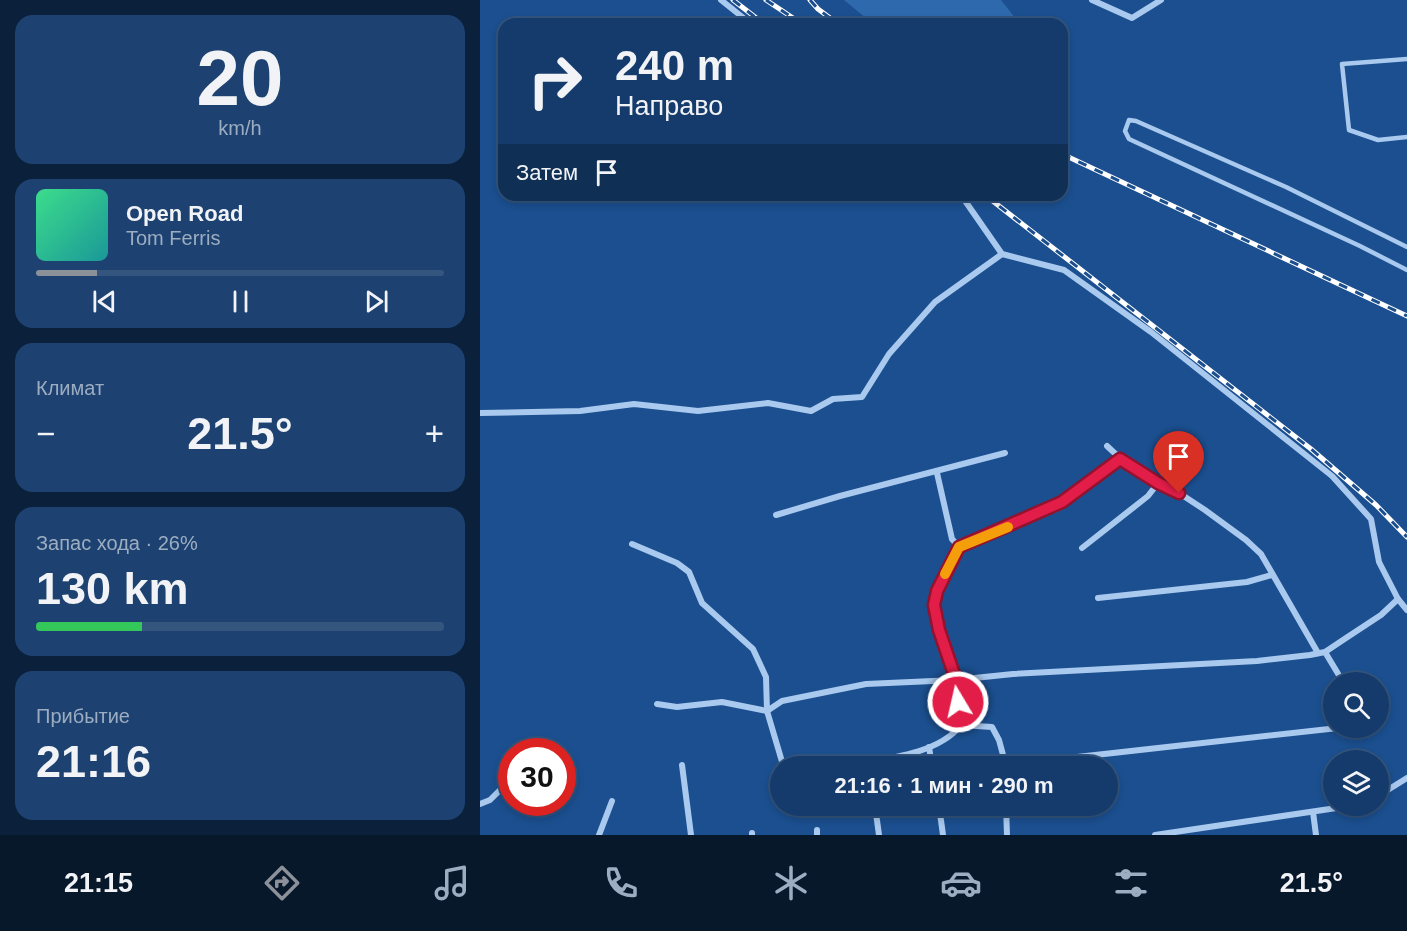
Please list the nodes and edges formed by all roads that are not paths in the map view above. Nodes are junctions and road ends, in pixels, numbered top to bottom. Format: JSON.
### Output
{"nodes":[{"id":1,"x":721,"y":0,"type":"edge"},
{"id":2,"x":1092,"y":0,"type":"edge"},
{"id":3,"x":1161,"y":0,"type":"edge"},
{"id":4,"x":744,"y":18,"type":"edge"},
{"id":5,"x":1407,"y":59,"type":"edge"},
{"id":6,"x":1407,"y":137,"type":"edge"},
{"id":7,"x":965,"y":201,"type":"edge"},
{"id":8,"x":1407,"y":247,"type":"edge"},
{"id":9,"x":1002,"y":254,"type":"junction"},
{"id":10,"x":1407,"y":270,"type":"edge"},
{"id":11,"x":480,"y":413,"type":"edge"},
{"id":12,"x":1107,"y":447,"type":"dead end"},
{"id":13,"x":1005,"y":453,"type":"dead end"},
{"id":14,"x":1120,"y":459,"type":"junction"},
{"id":15,"x":937,"y":472,"type":"junction"},
{"id":16,"x":1158,"y":483,"type":"junction"},
{"id":17,"x":776,"y":515,"type":"dead end"},
{"id":18,"x":632,"y":544,"type":"dead end"},
{"id":19,"x":959,"y":547,"type":"junction"},
{"id":20,"x":1082,"y":548,"type":"dead end"},
{"id":21,"x":1272,"y":575,"type":"junction"},
{"id":22,"x":1098,"y":598,"type":"dead end"},
{"id":23,"x":1398,"y":599,"type":"junction"},
{"id":24,"x":1407,"y":610,"type":"edge"},
{"id":25,"x":1321,"y":652,"type":"junction"},
{"id":26,"x":1336,"y":672,"type":"edge"},
{"id":27,"x":956,"y":680,"type":"junction"},
{"id":28,"x":657,"y":704,"type":"dead end"},
{"id":29,"x":766,"y":711,"type":"junction"},
{"id":30,"x":961,"y":725,"type":"junction"},
{"id":31,"x":1323,"y":730,"type":"edge"},
{"id":32,"x":929,"y":747,"type":"junction"},
{"id":33,"x":780,"y":756,"type":"edge"},
{"id":34,"x":902,"y":756,"type":"edge"},
{"id":35,"x":930,"y":756,"type":"edge"},
{"id":36,"x":1003,"y":756,"type":"edge"},
{"id":37,"x":1093,"y":756,"type":"edge"},
{"id":38,"x":682,"y":765,"type":"dead end"},
{"id":39,"x":1407,"y":778,"type":"edge"},
{"id":40,"x":1389,"y":789,"type":"edge"},
{"id":41,"x":498,"y":792,"type":"edge"},
{"id":42,"x":612,"y":801,"type":"dead end"},
{"id":43,"x":480,"y":804,"type":"edge"},
{"id":44,"x":1323,"y":810,"type":"edge"},
{"id":45,"x":1313,"y":812,"type":"junction"},
{"id":46,"x":876,"y":816,"type":"edge"},
{"id":47,"x":940,"y":816,"type":"edge"},
{"id":48,"x":1006,"y":816,"type":"edge"},
{"id":49,"x":599,"y":835,"type":"edge"},
{"id":50,"x":691,"y":835,"type":"edge"},
{"id":51,"x":879,"y":835,"type":"edge"},
{"id":52,"x":943,"y":835,"type":"edge"},
{"id":53,"x":1007,"y":835,"type":"edge"},
{"id":54,"x":1155,"y":835,"type":"edge"},
{"id":55,"x":1316,"y":835,"type":"edge"}],
"edges":[{"from":1,"to":4,"type":"street"},
{"from":2,"to":3,"type":"street"},
{"from":5,"to":6,"type":"lane"},
{"from":7,"to":9,"type":"street"},
{"from":8,"to":10,"type":"lane"},
{"from":9,"to":11,"type":"street"},
{"from":9,"to":23,"type":"street"},
{"from":12,"to":14,"type":"street"},
{"from":13,"to":15,"type":"street"},
{"from":14,"to":16,"type":"street"},
{"from":14,"to":19,"type":"street"},
{"from":15,"to":17,"type":"street"},
{"from":15,"to":19,"type":"street"},
{"from":16,"to":20,"type":"street"},
{"from":16,"to":21,"type":"street"},
{"from":18,"to":29,"type":"street"},
{"from":19,"to":27,"type":"street"},
{"from":21,"to":22,"type":"street"},
{"from":21,"to":25,"type":"street"},
{"from":23,"to":24,"type":"street"},
{"from":23,"to":25,"type":"street"},
{"from":25,"to":26,"type":"street"},
{"from":25,"to":27,"type":"street"},
{"from":27,"to":29,"type":"street"},
{"from":27,"to":30,"type":"street"},
{"from":28,"to":29,"type":"street"},
{"from":29,"to":33,"type":"street"},
{"from":30,"to":32,"type":"street"},
{"from":30,"to":36,"type":"street"},
{"from":31,"to":37,"type":"street"},
{"from":32,"to":34,"type":"street"},
{"from":32,"to":35,"type":"street"},
{"from":38,"to":50,"type":"street"},
{"from":39,"to":40,"type":"street"},
{"from":41,"to":43,"type":"street"},
{"from":42,"to":49,"type":"street"},
{"from":44,"to":45,"type":"street"},
{"from":45,"to":54,"type":"street"},
{"from":45,"to":55,"type":"street"},
{"from":46,"to":51,"type":"street"},
{"from":47,"to":52,"type":"street"},
{"from":48,"to":53,"type":"street"}]}
